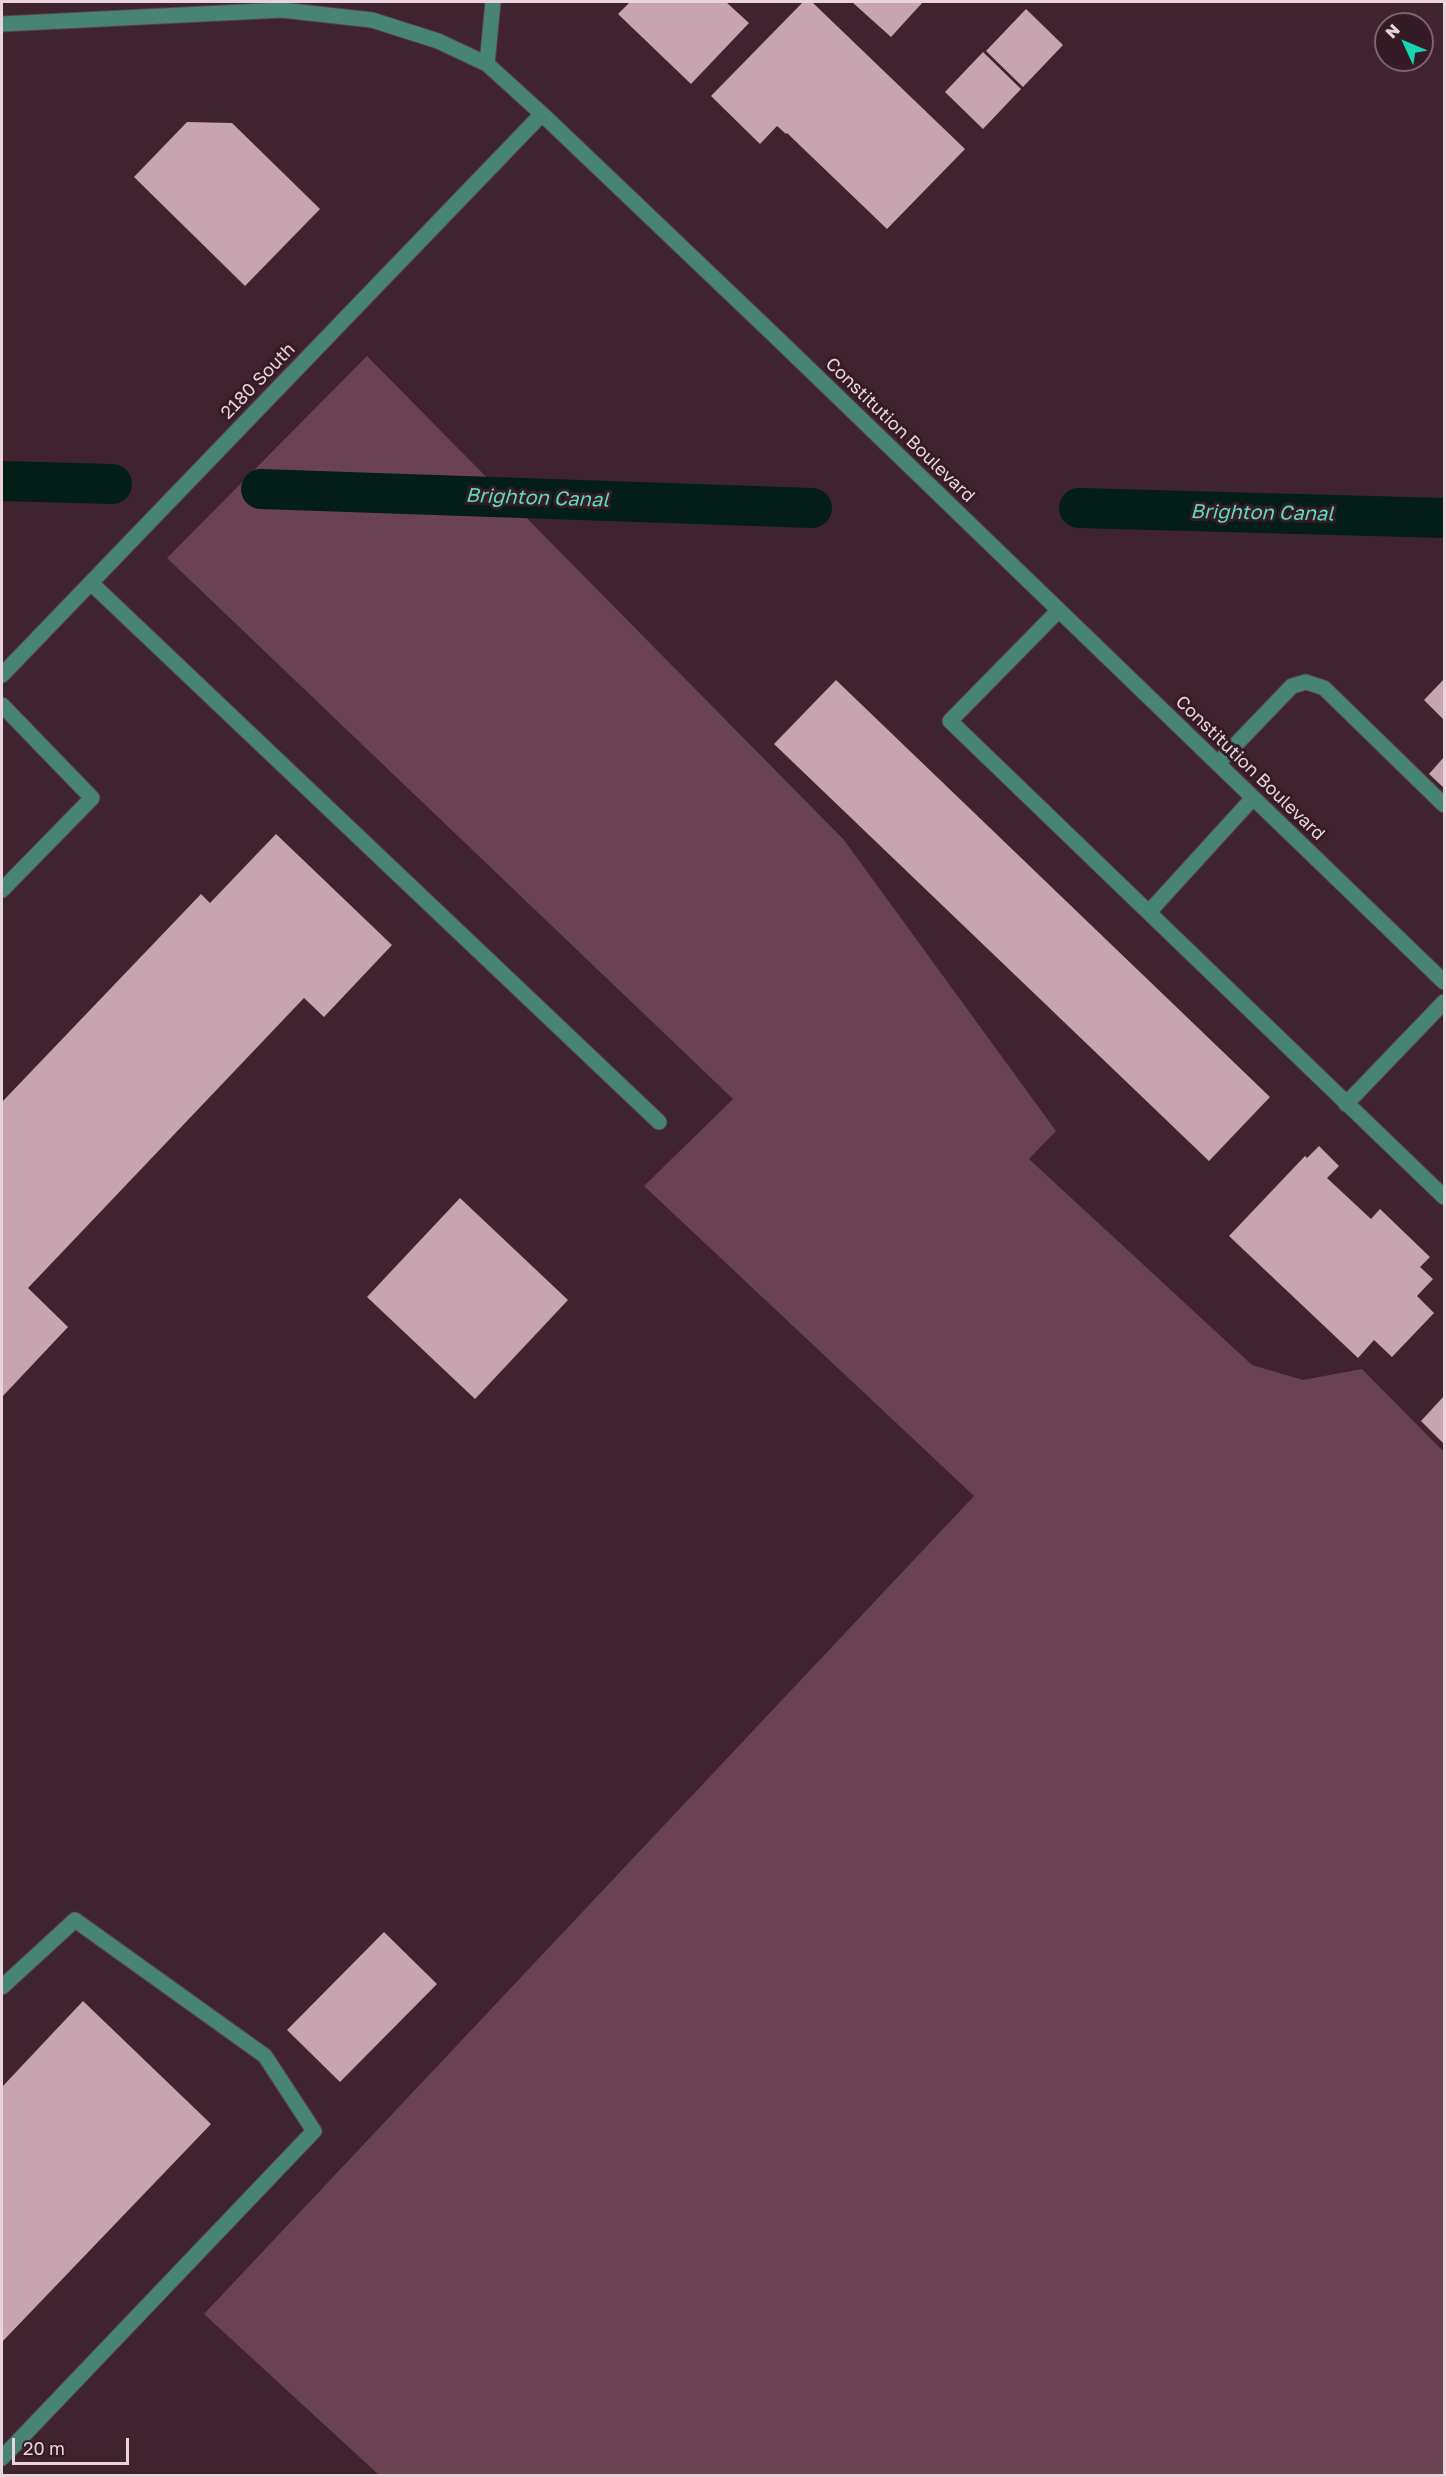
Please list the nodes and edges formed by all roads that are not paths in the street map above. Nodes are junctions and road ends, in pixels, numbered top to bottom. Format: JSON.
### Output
{"nodes":[{"id":1,"x":494,"y":2,"type":"edge"},
{"id":2,"x":282,"y":6,"type":"edge"},
{"id":3,"x":2,"y":24,"type":"edge"},
{"id":4,"x":487,"y":64,"type":"junction"},
{"id":5,"x":542,"y":114,"type":"junction"},
{"id":6,"x":91,"y":583,"type":"junction"},
{"id":7,"x":1059,"y":610,"type":"junction"},
{"id":8,"x":2,"y":675,"type":"edge"},
{"id":9,"x":2,"y":705,"type":"edge"},
{"id":10,"x":1218,"y":763,"type":"junction"},
{"id":11,"x":1253,"y":798,"type":"junction"},
{"id":12,"x":1444,"y":805,"type":"edge"},
{"id":13,"x":2,"y":890,"type":"edge"},
{"id":14,"x":1149,"y":912,"type":"junction"},
{"id":15,"x":1443,"y":977,"type":"edge"},
{"id":16,"x":1444,"y":1002,"type":"edge"},
{"id":17,"x":1346,"y":1104,"type":"junction"},
{"id":18,"x":659,"y":1122,"type":"dead end"},
{"id":19,"x":1444,"y":1197,"type":"edge"},
{"id":20,"x":2,"y":1987,"type":"edge"},
{"id":21,"x":2,"y":2458,"type":"edge"}],
"edges":[{"from":1,"to":4,"type":"street"},
{"from":2,"to":3,"type":"street","name":"Constitution Boulevard"},
{"from":2,"to":4,"type":"street","name":"Constitution Boulevard"},
{"from":4,"to":5,"type":"street","name":"Constitution Boulevard"},
{"from":5,"to":6,"type":"street","name":"2180 South"},
{"from":5,"to":7,"type":"street","name":"Constitution Boulevard"},
{"from":6,"to":8,"type":"street","name":"2180 South"},
{"from":6,"to":18,"type":"street"},
{"from":7,"to":10,"type":"street","name":"Constitution Boulevard"},
{"from":7,"to":14,"type":"street"},
{"from":9,"to":13,"type":"street"},
{"from":10,"to":11,"type":"street","name":"Constitution Boulevard"},
{"from":10,"to":12,"type":"street"},
{"from":11,"to":14,"type":"street"},
{"from":11,"to":15,"type":"street","name":"Constitution Boulevard"},
{"from":14,"to":17,"type":"street"},
{"from":16,"to":17,"type":"street"},
{"from":17,"to":19,"type":"street"},
{"from":20,"to":21,"type":"street"}]}
